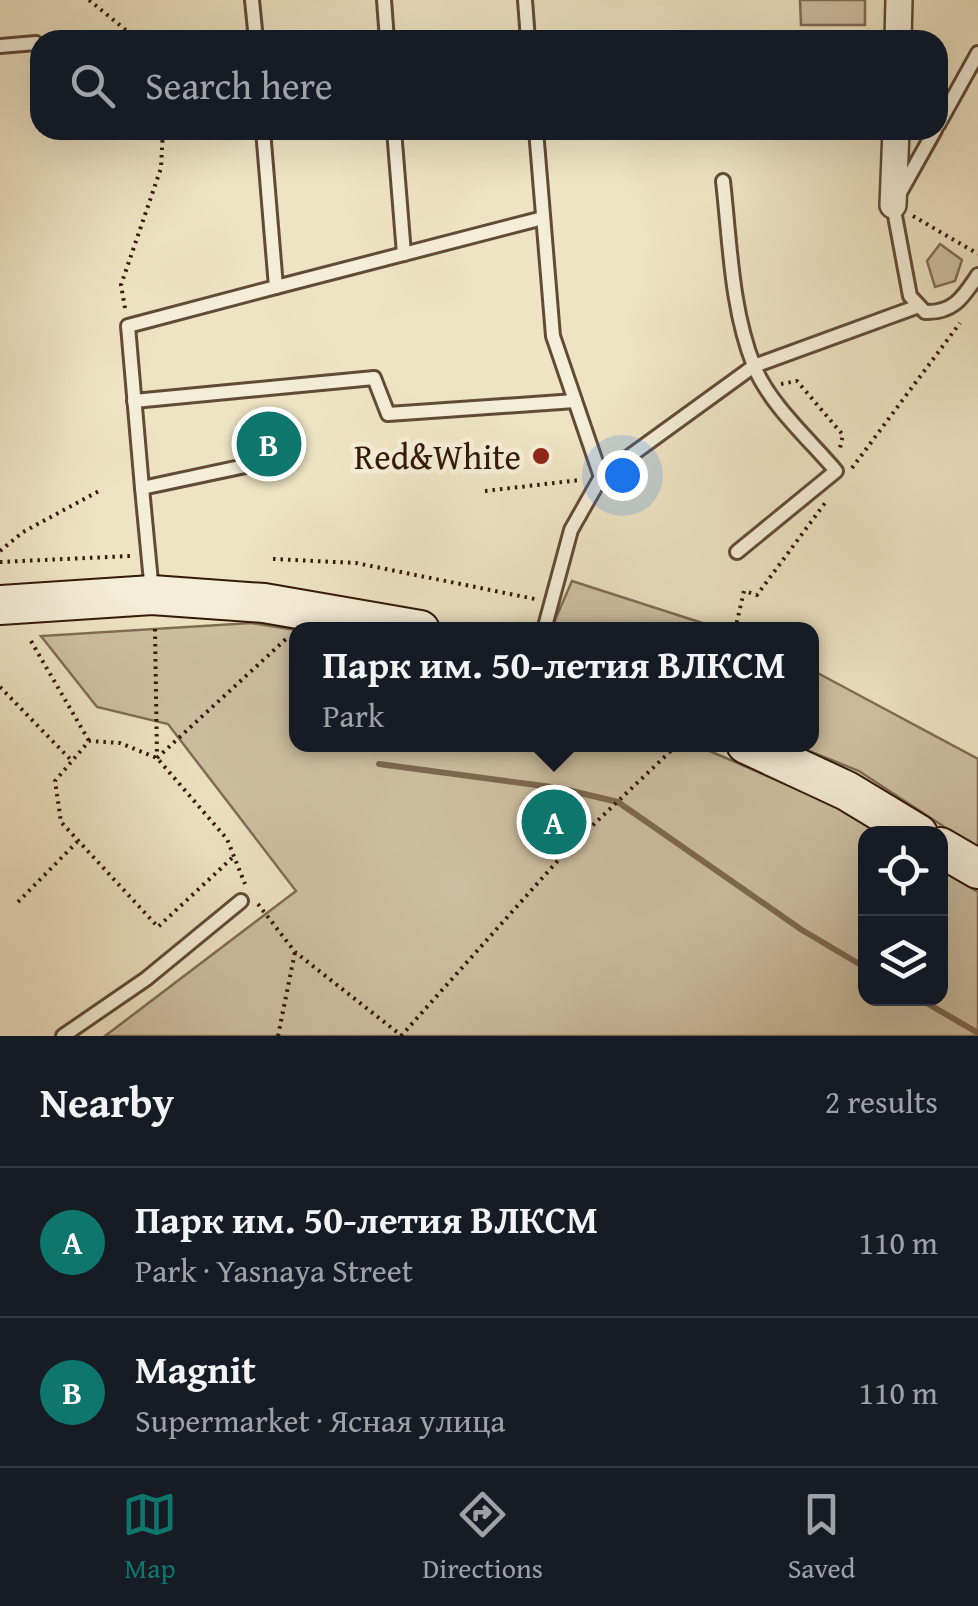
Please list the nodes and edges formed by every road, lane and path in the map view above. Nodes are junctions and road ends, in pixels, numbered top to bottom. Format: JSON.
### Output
{"nodes":[{"id":1,"x":89,"y":0,"type":"edge"},
{"id":2,"x":252,"y":0,"type":"edge"},
{"id":3,"x":384,"y":0,"type":"edge"},
{"id":4,"x":525,"y":0,"type":"edge"},
{"id":5,"x":899,"y":0,"type":"edge"},
{"id":6,"x":126,"y":30,"type":"edge"},
{"id":7,"x":255,"y":30,"type":"edge"},
{"id":8,"x":386,"y":30,"type":"edge"},
{"id":9,"x":527,"y":30,"type":"edge"},
{"id":10,"x":898,"y":30,"type":"edge"},
{"id":11,"x":30,"y":44,"type":"edge"},
{"id":12,"x":0,"y":46,"type":"edge"},
{"id":13,"x":978,"y":53,"type":"edge"},
{"id":14,"x":948,"y":106,"type":"edge"},
{"id":15,"x":162,"y":140,"type":"edge"},
{"id":16,"x":264,"y":140,"type":"edge"},
{"id":17,"x":395,"y":140,"type":"edge"},
{"id":18,"x":537,"y":140,"type":"edge"},
{"id":19,"x":896,"y":140,"type":"edge"},
{"id":20,"x":929,"y":140,"type":"edge"},
{"id":21,"x":723,"y":181,"type":"dead end"},
{"id":22,"x":894,"y":205,"type":"junction"},
{"id":23,"x":543,"y":218,"type":"junction"},
{"id":24,"x":404,"y":254,"type":"junction"},
{"id":25,"x":978,"y":254,"type":"edge"},
{"id":26,"x":978,"y":275,"type":"edge"},
{"id":27,"x":276,"y":287,"type":"junction"},
{"id":28,"x":916,"y":307,"type":"junction"},
{"id":29,"x":968,"y":313,"type":"dead end"},
{"id":30,"x":128,"y":326,"type":"junction"},
{"id":31,"x":754,"y":366,"type":"junction"},
{"id":32,"x":766,"y":388,"type":"junction"},
{"id":33,"x":134,"y":401,"type":"junction"},
{"id":34,"x":575,"y":401,"type":"junction"},
{"id":35,"x":278,"y":459,"type":"dead end"},
{"id":36,"x":842,"y":472,"type":"junction"},
{"id":37,"x":601,"y":477,"type":"junction"},
{"id":38,"x":142,"y":488,"type":"junction"},
{"id":39,"x":99,"y":490,"type":"dead end"},
{"id":40,"x":485,"y":491,"type":"dead end"},
{"id":41,"x":826,"y":504,"type":"dead end"},
{"id":42,"x":0,"y":551,"type":"edge"},
{"id":43,"x":736,"y":552,"type":"dead end"},
{"id":44,"x":149,"y":555,"type":"junction"},
{"id":45,"x":274,"y":559,"type":"dead end"},
{"id":46,"x":0,"y":562,"type":"edge"},
{"id":47,"x":552,"y":602,"type":"junction"},
{"id":48,"x":0,"y":604,"type":"edge"},
{"id":49,"x":154,"y":612,"type":"junction"},
{"id":50,"x":374,"y":622,"type":"edge"},
{"id":51,"x":546,"y":622,"type":"edge"},
{"id":52,"x":737,"y":622,"type":"edge"},
{"id":53,"x":286,"y":639,"type":"dead end"},
{"id":54,"x":31,"y":641,"type":"dead end"},
{"id":55,"x":0,"y":687,"type":"edge"},
{"id":56,"x":89,"y":741,"type":"junction"},
{"id":57,"x":670,"y":752,"type":"edge"},
{"id":58,"x":763,"y":752,"type":"edge"},
{"id":59,"x":70,"y":758,"type":"junction"},
{"id":60,"x":157,"y":758,"type":"junction"},
{"id":61,"x":905,"y":826,"type":"edge"},
{"id":62,"x":78,"y":842,"type":"junction"},
{"id":63,"x":948,"y":851,"type":"edge"},
{"id":64,"x":232,"y":858,"type":"junction"},
{"id":65,"x":977,"y":867,"type":"edge"},
{"id":66,"x":241,"y":901,"type":"dead end"},
{"id":67,"x":18,"y":902,"type":"dead end"},
{"id":68,"x":296,"y":952,"type":"junction"},
{"id":69,"x":63,"y":1036,"type":"edge"},
{"id":70,"x":278,"y":1036,"type":"edge"},
{"id":71,"x":401,"y":1036,"type":"edge"}],
"edges":[{"from":1,"to":6,"type":"path"},
{"from":2,"to":7,"type":"lane"},
{"from":3,"to":8,"type":"lane"},
{"from":4,"to":9,"type":"lane"},
{"from":5,"to":10,"type":"street"},
{"from":11,"to":12,"type":"lane"},
{"from":13,"to":14,"type":"lane"},
{"from":15,"to":30,"type":"path"},
{"from":16,"to":27,"type":"lane"},
{"from":17,"to":24,"type":"lane"},
{"from":18,"to":23,"type":"lane"},
{"from":19,"to":22,"type":"street"},
{"from":20,"to":22,"type":"lane"},
{"from":21,"to":31,"type":"lane"},
{"from":22,"to":25,"type":"path"},
{"from":22,"to":28,"type":"lane"},
{"from":23,"to":24,"type":"lane"},
{"from":23,"to":34,"type":"lane"},
{"from":24,"to":27,"type":"lane"},
{"from":26,"to":28,"type":"lane"},
{"from":27,"to":30,"type":"lane"},
{"from":28,"to":31,"type":"lane"},
{"from":29,"to":36,"type":"path"},
{"from":30,"to":33,"type":"lane"},
{"from":31,"to":32,"type":"lane"},
{"from":31,"to":37,"type":"lane"},
{"from":32,"to":36,"type":"lane"},
{"from":32,"to":36,"type":"path"},
{"from":33,"to":34,"type":"lane"},
{"from":33,"to":38,"type":"lane"},
{"from":34,"to":37,"type":"lane"},
{"from":35,"to":38,"type":"lane"},
{"from":36,"to":43,"type":"lane"},
{"from":37,"to":40,"type":"path"},
{"from":37,"to":47,"type":"lane"},
{"from":38,"to":44,"type":"lane"},
{"from":39,"to":42,"type":"path"},
{"from":41,"to":52,"type":"path"},
{"from":44,"to":46,"type":"path"},
{"from":44,"to":49,"type":"lane"},
{"from":45,"to":47,"type":"path"},
{"from":47,"to":51,"type":"lane"},
{"from":48,"to":49,"type":"street"},
{"from":49,"to":50,"type":"street"},
{"from":49,"to":60,"type":"path"},
{"from":53,"to":60,"type":"path"},
{"from":54,"to":56,"type":"path"},
{"from":55,"to":59,"type":"path"},
{"from":56,"to":59,"type":"path"},
{"from":56,"to":60,"type":"path"},
{"from":57,"to":71,"type":"path"},
{"from":58,"to":61,"type":"street"},
{"from":59,"to":62,"type":"path"},
{"from":60,"to":64,"type":"path"},
{"from":62,"to":64,"type":"path"},
{"from":62,"to":67,"type":"path"},
{"from":63,"to":65,"type":"street"},
{"from":64,"to":68,"type":"path"},
{"from":66,"to":69,"type":"lane"},
{"from":68,"to":70,"type":"path"},
{"from":68,"to":71,"type":"path"}]}
